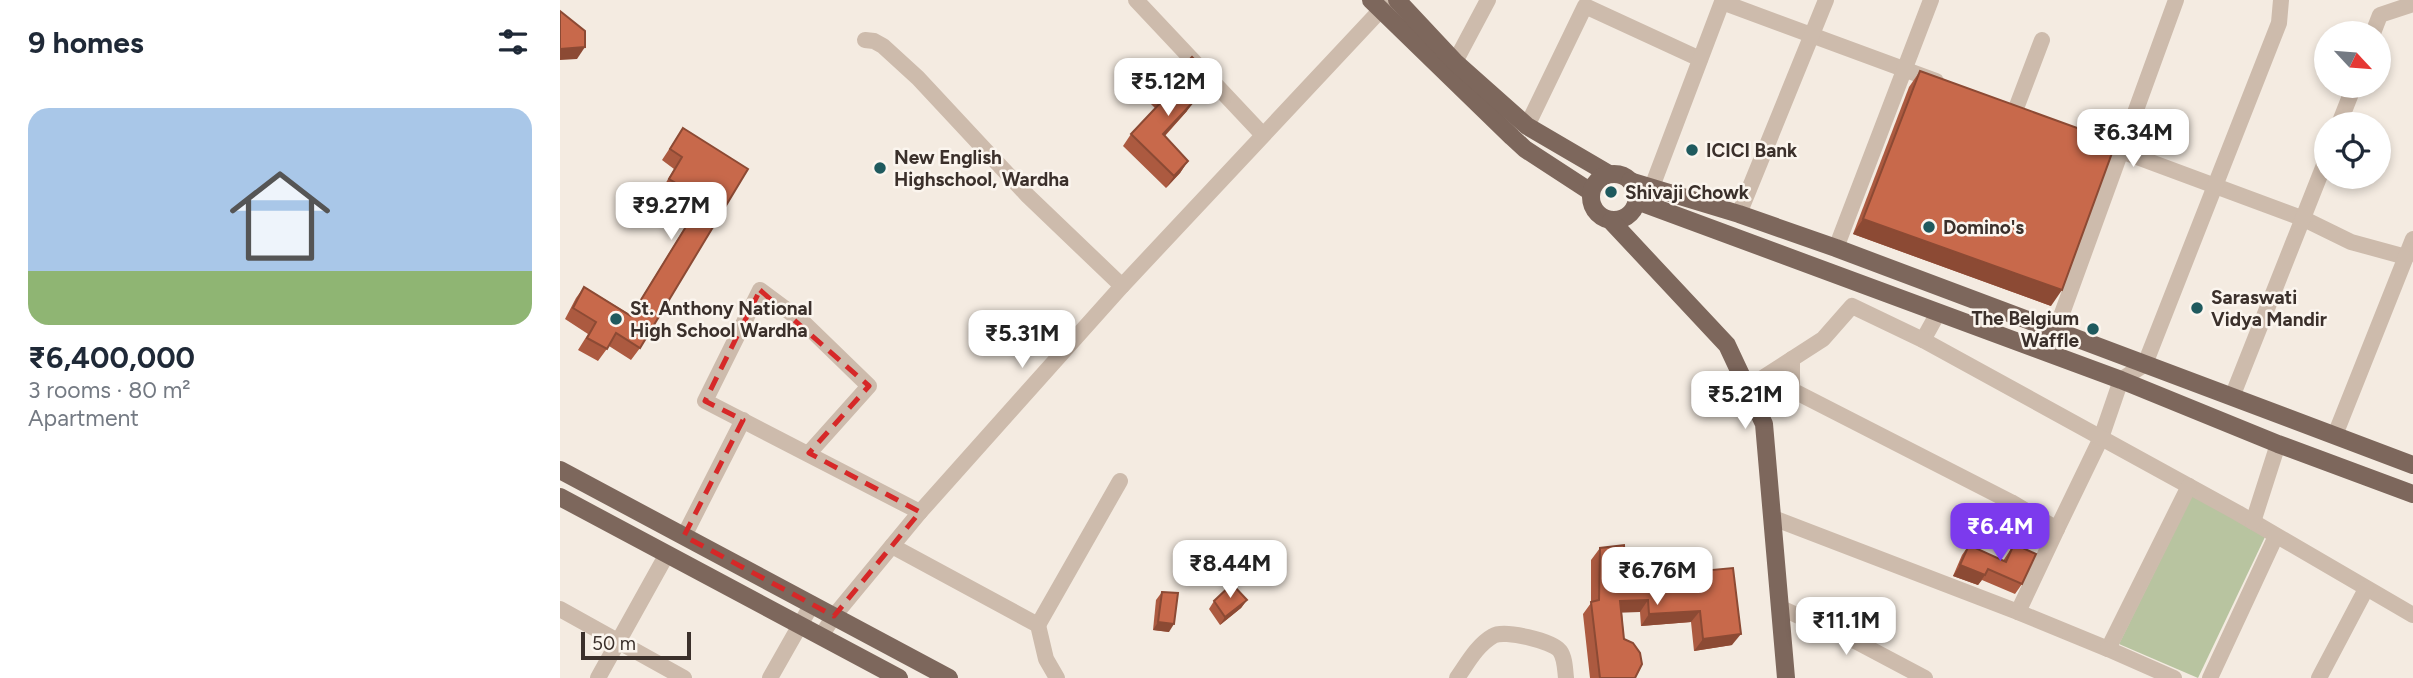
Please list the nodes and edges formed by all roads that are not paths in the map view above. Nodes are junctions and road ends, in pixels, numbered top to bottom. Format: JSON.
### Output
{"nodes":[{"id":1,"x":1136,"y":0,"type":"edge"},
{"id":2,"x":1397,"y":0,"type":"edge"},
{"id":3,"x":1488,"y":0,"type":"edge"},
{"id":4,"x":1826,"y":0,"type":"edge"},
{"id":5,"x":1931,"y":0,"type":"edge"},
{"id":6,"x":2176,"y":0,"type":"edge"},
{"id":7,"x":2281,"y":0,"type":"edge"},
{"id":8,"x":1721,"y":1,"type":"edge"},
{"id":9,"x":1381,"y":3,"type":"edge"},
{"id":10,"x":2413,"y":4,"type":"edge"},
{"id":11,"x":2378,"y":21,"type":"edge"},
{"id":12,"x":1813,"y":36,"type":"junction"},
{"id":13,"x":864,"y":40,"type":"dead end"},
{"id":14,"x":2042,"y":40,"type":"dead end"},
{"id":15,"x":1700,"y":59,"type":"junction"},
{"id":16,"x":1455,"y":62,"type":"junction"},
{"id":17,"x":1903,"y":69,"type":"junction"},
{"id":18,"x":1953,"y":88,"type":"edge"},
{"id":19,"x":2015,"y":111,"type":"edge"},
{"id":20,"x":1527,"y":127,"type":"junction"},
{"id":21,"x":2073,"y":133,"type":"edge"},
{"id":22,"x":1263,"y":135,"type":"junction"},
{"id":23,"x":2120,"y":150,"type":"junction"},
{"id":24,"x":1609,"y":174,"type":"junction"},
{"id":25,"x":2214,"y":184,"type":"junction"},
{"id":26,"x":2315,"y":189,"type":"edge"},
{"id":27,"x":1591,"y":192,"type":"junction"},
{"id":28,"x":1647,"y":199,"type":"junction"},
{"id":29,"x":1739,"y":214,"type":"junction"},
{"id":30,"x":2304,"y":219,"type":"junction"},
{"id":31,"x":1617,"y":226,"type":"junction"},
{"id":32,"x":2413,"y":239,"type":"edge"},
{"id":33,"x":1836,"y":248,"type":"junction"},
{"id":34,"x":2406,"y":257,"type":"junction"},
{"id":35,"x":1859,"y":282,"type":"junction"},
{"id":36,"x":1122,"y":286,"type":"junction"},
{"id":37,"x":1852,"y":306,"type":"junction"},
{"id":38,"x":1938,"y":313,"type":"junction"},
{"id":39,"x":2056,"y":330,"type":"junction"},
{"id":40,"x":1923,"y":340,"type":"junction"},
{"id":41,"x":1792,"y":359,"type":"junction"},
{"id":42,"x":2145,"y":364,"type":"junction"},
{"id":43,"x":2121,"y":380,"type":"junction"},
{"id":44,"x":1747,"y":388,"type":"junction"},
{"id":45,"x":2232,"y":397,"type":"junction"},
{"id":46,"x":743,"y":420,"type":"junction"},
{"id":47,"x":2335,"y":435,"type":"junction"},
{"id":48,"x":2101,"y":439,"type":"junction"},
{"id":49,"x":2278,"y":444,"type":"junction"},
{"id":50,"x":809,"y":453,"type":"junction"},
{"id":51,"x":2413,"y":465,"type":"edge"},
{"id":52,"x":560,"y":470,"type":"edge"},
{"id":53,"x":1120,"y":481,"type":"dead end"},
{"id":54,"x":2189,"y":486,"type":"junction"},
{"id":55,"x":2413,"y":494,"type":"edge"},
{"id":56,"x":560,"y":496,"type":"edge"},
{"id":57,"x":920,"y":512,"type":"junction"},
{"id":58,"x":1773,"y":518,"type":"junction"},
{"id":59,"x":2253,"y":522,"type":"junction"},
{"id":60,"x":2057,"y":529,"type":"junction"},
{"id":61,"x":684,"y":536,"type":"junction"},
{"id":62,"x":2276,"y":536,"type":"junction"},
{"id":63,"x":892,"y":546,"type":"junction"},
{"id":64,"x":667,"y":554,"type":"junction"},
{"id":65,"x":2366,"y":589,"type":"junction"},
{"id":66,"x":812,"y":604,"type":"junction"},
{"id":67,"x":1781,"y":608,"type":"junction"},
{"id":68,"x":560,"y":609,"type":"edge"},
{"id":69,"x":2018,"y":612,"type":"junction"},
{"id":70,"x":2413,"y":615,"type":"edge"},
{"id":71,"x":834,"y":616,"type":"junction"},
{"id":72,"x":801,"y":625,"type":"junction"},
{"id":73,"x":1038,"y":625,"type":"junction"},
{"id":74,"x":821,"y":636,"type":"junction"},
{"id":75,"x":619,"y":642,"type":"junction"},
{"id":76,"x":2108,"y":649,"type":"junction"},
{"id":77,"x":598,"y":678,"type":"edge"},
{"id":78,"x":684,"y":678,"type":"edge"},
{"id":79,"x":770,"y":678,"type":"edge"},
{"id":80,"x":899,"y":678,"type":"edge"},
{"id":81,"x":949,"y":678,"type":"edge"},
{"id":82,"x":1057,"y":678,"type":"edge"},
{"id":83,"x":1457,"y":678,"type":"edge"},
{"id":84,"x":1566,"y":678,"type":"edge"},
{"id":85,"x":1786,"y":678,"type":"edge"},
{"id":86,"x":1925,"y":678,"type":"edge"},
{"id":87,"x":2174,"y":678,"type":"edge"},
{"id":88,"x":2210,"y":678,"type":"edge"},
{"id":89,"x":2319,"y":678,"type":"edge"}],
"edges":[{"from":1,"to":22,"type":"street"},
{"from":2,"to":16,"type":"main road"},
{"from":3,"to":16,"type":"street"},
{"from":4,"to":12,"type":"street"},
{"from":5,"to":17,"type":"street"},
{"from":6,"to":23,"type":"street"},
{"from":7,"to":25,"type":"street"},
{"from":8,"to":12,"type":"street"},
{"from":8,"to":15,"type":"street"},
{"from":9,"to":22,"type":"street"},
{"from":9,"to":27,"type":"main road"},
{"from":10,"to":11,"type":"street"},
{"from":12,"to":17,"type":"street"},
{"from":12,"to":29,"type":"street"},
{"from":13,"to":36,"type":"street"},
{"from":14,"to":19,"type":"street"},
{"from":15,"to":20,"type":"street"},
{"from":15,"to":28,"type":"street"},
{"from":16,"to":20,"type":"main road"},
{"from":17,"to":18,"type":"street"},
{"from":17,"to":33,"type":"street"},
{"from":20,"to":24,"type":"main road"},
{"from":21,"to":23,"type":"street"},
{"from":22,"to":36,"type":"street"},
{"from":23,"to":25,"type":"street"},
{"from":23,"to":39,"type":"street"},
{"from":24,"to":27,"type":"main road"},
{"from":24,"to":28,"type":"main road"},
{"from":25,"to":30,"type":"street"},
{"from":25,"to":42,"type":"street"},
{"from":26,"to":30,"type":"street"},
{"from":27,"to":31,"type":"main road"},
{"from":28,"to":29,"type":"main road"},
{"from":28,"to":31,"type":"main road"},
{"from":28,"to":35,"type":"main road"},
{"from":29,"to":33,"type":"main road"},
{"from":30,"to":34,"type":"street"},
{"from":30,"to":45,"type":"street"},
{"from":31,"to":44,"type":"main road"},
{"from":32,"to":34,"type":"street"},
{"from":33,"to":39,"type":"main road"},
{"from":34,"to":47,"type":"street"},
{"from":35,"to":37,"type":"street"},
{"from":35,"to":38,"type":"main road"},
{"from":36,"to":57,"type":"street"},
{"from":37,"to":40,"type":"street"},
{"from":37,"to":41,"type":"street"},
{"from":38,"to":40,"type":"street"},
{"from":38,"to":43,"type":"main road"},
{"from":39,"to":42,"type":"main road"},
{"from":40,"to":48,"type":"street"},
{"from":41,"to":44,"type":"street"},
{"from":41,"to":60,"type":"street"},
{"from":42,"to":43,"type":"street"},
{"from":42,"to":45,"type":"main road"},
{"from":43,"to":48,"type":"street"},
{"from":43,"to":49,"type":"main road"},
{"from":44,"to":58,"type":"main road"},
{"from":45,"to":47,"type":"main road"},
{"from":46,"to":50,"type":"street"},
{"from":46,"to":50,"type":"street"},
{"from":46,"to":61,"type":"street"},
{"from":47,"to":51,"type":"main road"},
{"from":48,"to":54,"type":"street"},
{"from":48,"to":60,"type":"street"},
{"from":49,"to":55,"type":"main road"},
{"from":49,"to":59,"type":"street"},
{"from":50,"to":57,"type":"street"},
{"from":52,"to":61,"type":"main road"},
{"from":53,"to":73,"type":"street"},
{"from":54,"to":59,"type":"street"},
{"from":54,"to":76,"type":"street"},
{"from":56,"to":64,"type":"main road"},
{"from":57,"to":63,"type":"street"},
{"from":58,"to":67,"type":"main road"},
{"from":58,"to":69,"type":"street"},
{"from":59,"to":62,"type":"street"},
{"from":60,"to":69,"type":"street"},
{"from":61,"to":66,"type":"main road"},
{"from":62,"to":65,"type":"street"},
{"from":62,"to":88,"type":"street"},
{"from":63,"to":71,"type":"street"},
{"from":63,"to":73,"type":"street"},
{"from":64,"to":72,"type":"main road"},
{"from":64,"to":75,"type":"street"},
{"from":65,"to":70,"type":"street"},
{"from":65,"to":89,"type":"street"},
{"from":66,"to":71,"type":"main road"},
{"from":66,"to":72,"type":"street"},
{"from":67,"to":85,"type":"main road"},
{"from":67,"to":86,"type":"street"},
{"from":68,"to":75,"type":"street"},
{"from":69,"to":76,"type":"street"},
{"from":71,"to":74,"type":"street"},
{"from":71,"to":81,"type":"main road"},
{"from":72,"to":74,"type":"main road"},
{"from":72,"to":79,"type":"street"},
{"from":73,"to":82,"type":"street"},
{"from":74,"to":80,"type":"main road"},
{"from":75,"to":77,"type":"street"},
{"from":75,"to":78,"type":"street"},
{"from":76,"to":87,"type":"street"},
{"from":83,"to":84,"type":"street"}]}
